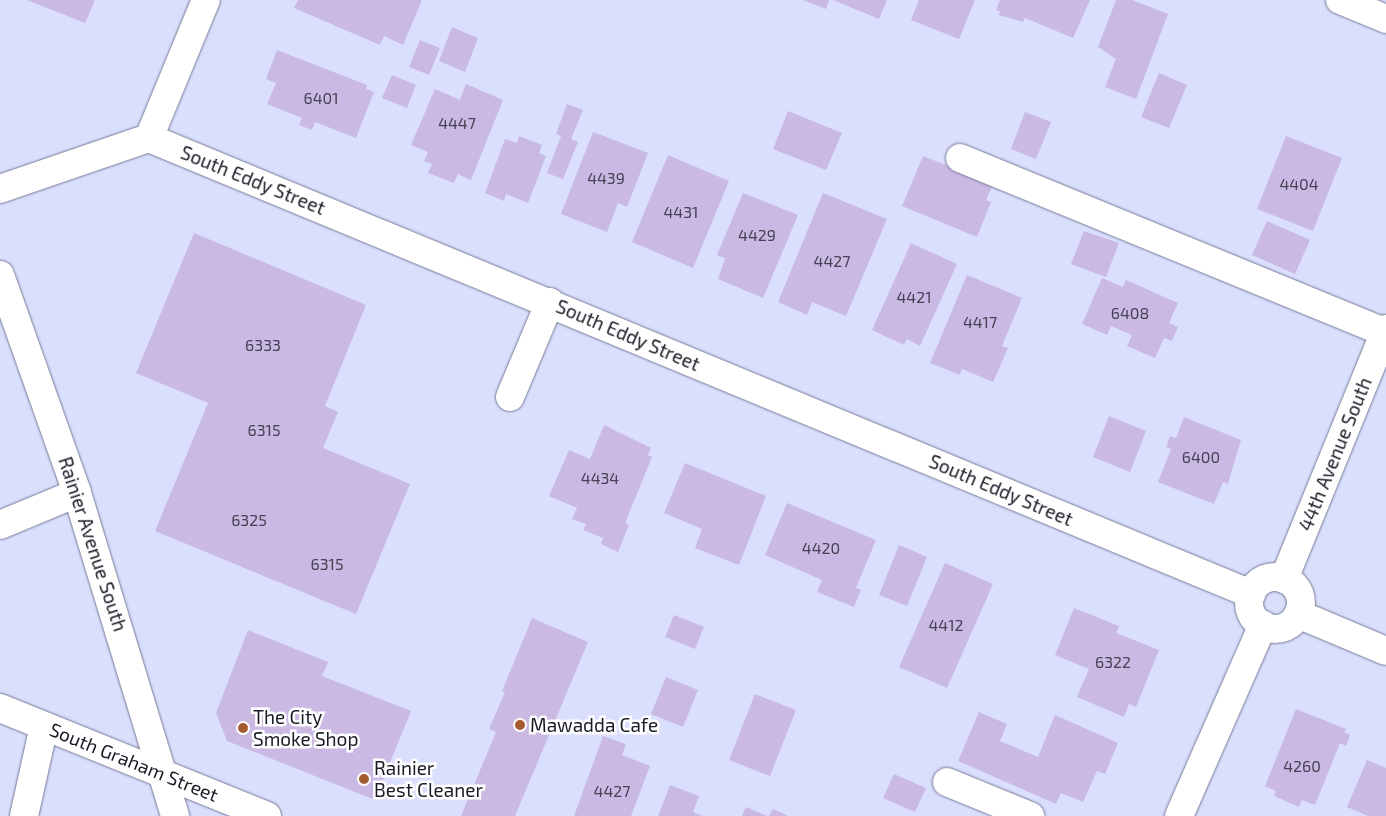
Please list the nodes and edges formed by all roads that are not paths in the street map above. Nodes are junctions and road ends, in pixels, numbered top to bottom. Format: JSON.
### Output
{"nodes":[{"id":1,"x":206,"y":0,"type":"edge"},
{"id":2,"x":1340,"y":0,"type":"edge"},
{"id":3,"x":1386,"y":19,"type":"edge"},
{"id":4,"x":148,"y":138,"type":"junction"},
{"id":5,"x":960,"y":158,"type":"dead end"},
{"id":6,"x":0,"y":189,"type":"edge"},
{"id":7,"x":0,"y":275,"type":"edge"},
{"id":8,"x":550,"y":302,"type":"junction"},
{"id":9,"x":1385,"y":331,"type":"edge"},
{"id":10,"x":510,"y":397,"type":"dead end"},
{"id":11,"x":77,"y":493,"type":"junction"},
{"id":12,"x":0,"y":525,"type":"edge"},
{"id":13,"x":1284,"y":579,"type":"junction"},
{"id":14,"x":1251,"y":594,"type":"junction"},
{"id":15,"x":1298,"y":614,"type":"junction"},
{"id":16,"x":1263,"y":626,"type":"junction"},
{"id":17,"x":1386,"y":650,"type":"edge"},
{"id":18,"x":0,"y":708,"type":"edge"},
{"id":19,"x":44,"y":726,"type":"junction"},
{"id":20,"x":164,"y":774,"type":"junction"},
{"id":21,"x":947,"y":782,"type":"dead end"},
{"id":22,"x":24,"y":816,"type":"edge"},
{"id":23,"x":175,"y":816,"type":"edge"},
{"id":24,"x":267,"y":816,"type":"edge"},
{"id":25,"x":1030,"y":816,"type":"edge"},
{"id":26,"x":1179,"y":816,"type":"edge"}],
"edges":[{"from":1,"to":4,"type":"street"},
{"from":2,"to":3,"type":"street"},
{"from":4,"to":6,"type":"street"},
{"from":4,"to":8,"type":"street","name":"South Eddy Street"},
{"from":5,"to":9,"type":"street"},
{"from":7,"to":11,"type":"street","name":"Rainier Avenue South"},
{"from":8,"to":10,"type":"street"},
{"from":8,"to":14,"type":"street","name":"South Eddy Street"},
{"from":9,"to":13,"type":"street","name":"44th Avenue South"},
{"from":11,"to":12,"type":"street"},
{"from":11,"to":20,"type":"street","name":"Rainier Avenue South"},
{"from":13,"to":14,"type":"street"},
{"from":13,"to":15,"type":"street"},
{"from":14,"to":16,"type":"street"},
{"from":15,"to":16,"type":"street"},
{"from":15,"to":17,"type":"street"},
{"from":16,"to":26,"type":"street"},
{"from":18,"to":19,"type":"street","name":"South Graham Street"},
{"from":19,"to":20,"type":"street","name":"South Graham Street"},
{"from":19,"to":22,"type":"street"},
{"from":20,"to":23,"type":"street","name":"Rainier Avenue South"},
{"from":20,"to":24,"type":"street","name":"South Graham Street"},
{"from":21,"to":25,"type":"street"}]}
